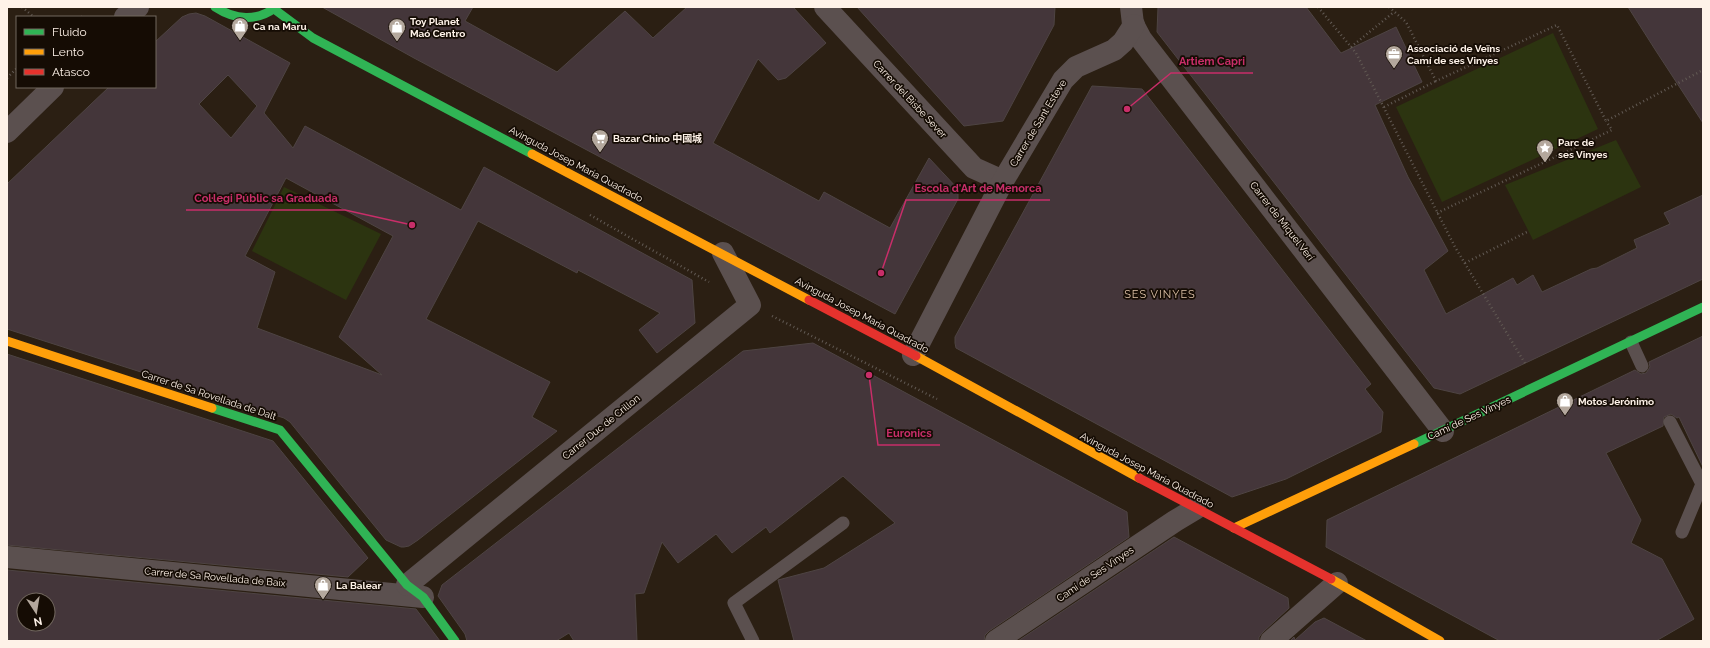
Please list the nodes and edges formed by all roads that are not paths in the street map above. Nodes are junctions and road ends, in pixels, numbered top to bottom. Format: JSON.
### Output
{"nodes":[{"id":1,"x":215,"y":7,"type":"edge"},
{"id":2,"x":825,"y":7,"type":"edge"},
{"id":3,"x":275,"y":8,"type":"edge"},
{"id":4,"x":1132,"y":16,"type":"edge"},
{"id":5,"x":52,"y":88,"type":"edge"},
{"id":6,"x":7,"y":132,"type":"edge"},
{"id":7,"x":1003,"y":181,"type":"junction"},
{"id":8,"x":723,"y":253,"type":"junction"},
{"id":9,"x":1703,"y":307,"type":"edge"},
{"id":10,"x":7,"y":341,"type":"edge"},
{"id":11,"x":1630,"y":342,"type":"junction"},
{"id":12,"x":913,"y":355,"type":"junction"},
{"id":13,"x":1642,"y":366,"type":"dead end"},
{"id":14,"x":1670,"y":422,"type":"dead end"},
{"id":15,"x":1443,"y":431,"type":"junction"},
{"id":16,"x":1702,"y":485,"type":"edge"},
{"id":17,"x":1194,"y":509,"type":"junction"},
{"id":18,"x":843,"y":523,"type":"dead end"},
{"id":19,"x":1234,"y":528,"type":"junction"},
{"id":20,"x":1682,"y":532,"type":"dead end"},
{"id":21,"x":7,"y":557,"type":"edge"},
{"id":22,"x":1337,"y":583,"type":"junction"},
{"id":23,"x":415,"y":591,"type":"junction"},
{"id":24,"x":455,"y":641,"type":"edge"},
{"id":25,"x":753,"y":641,"type":"edge"},
{"id":26,"x":996,"y":641,"type":"edge"},
{"id":27,"x":1272,"y":641,"type":"edge"},
{"id":28,"x":1440,"y":641,"type":"edge"}],
"edges":[{"from":1,"to":3,"type":"street"},
{"from":2,"to":7,"type":"street","name":"Carrer del Bisbe Sever"},
{"from":3,"to":8,"type":"street","name":"Avinguda Josep Maria Quadrado"},
{"from":4,"to":7,"type":"street","name":"Carrer de Sant Esteve"},
{"from":4,"to":15,"type":"street","name":"Carrer de Miquel Verí"},
{"from":5,"to":6,"type":"street"},
{"from":7,"to":12,"type":"street","name":"Carrer de Sant Esteve"},
{"from":8,"to":12,"type":"street","name":"Avinguda Josep Maria Quadrado"},
{"from":8,"to":23,"type":"street","name":"Carrer Duc de Crillon"},
{"from":9,"to":11,"type":"street","name":"Camí de Ses Vinyes"},
{"from":10,"to":23,"type":"street","name":"Carrer de Sa Rovellada de Dalt"},
{"from":11,"to":13,"type":"lane"},
{"from":11,"to":15,"type":"street","name":"Camí de Ses Vinyes"},
{"from":12,"to":17,"type":"street","name":"Avinguda Josep Maria Quadrado"},
{"from":14,"to":16,"type":"lane"},
{"from":15,"to":19,"type":"street","name":"Camí de Ses Vinyes"},
{"from":16,"to":20,"type":"lane"},
{"from":17,"to":19,"type":"street","name":"Avinguda Josep Maria Quadrado"},
{"from":17,"to":26,"type":"street","name":"Camí de Ses Vinyes"},
{"from":18,"to":25,"type":"lane"},
{"from":19,"to":22,"type":"street","name":"Avinguda Josep Maria Quadrado"},
{"from":21,"to":23,"type":"street","name":"Carrer de Sa Rovellada de Baix"},
{"from":22,"to":27,"type":"street"},
{"from":22,"to":28,"type":"street","name":"Avinguda Josep Maria Quadrado"},
{"from":23,"to":24,"type":"street","name":"Carrer de Sa Rovellada de Dalt"}]}
